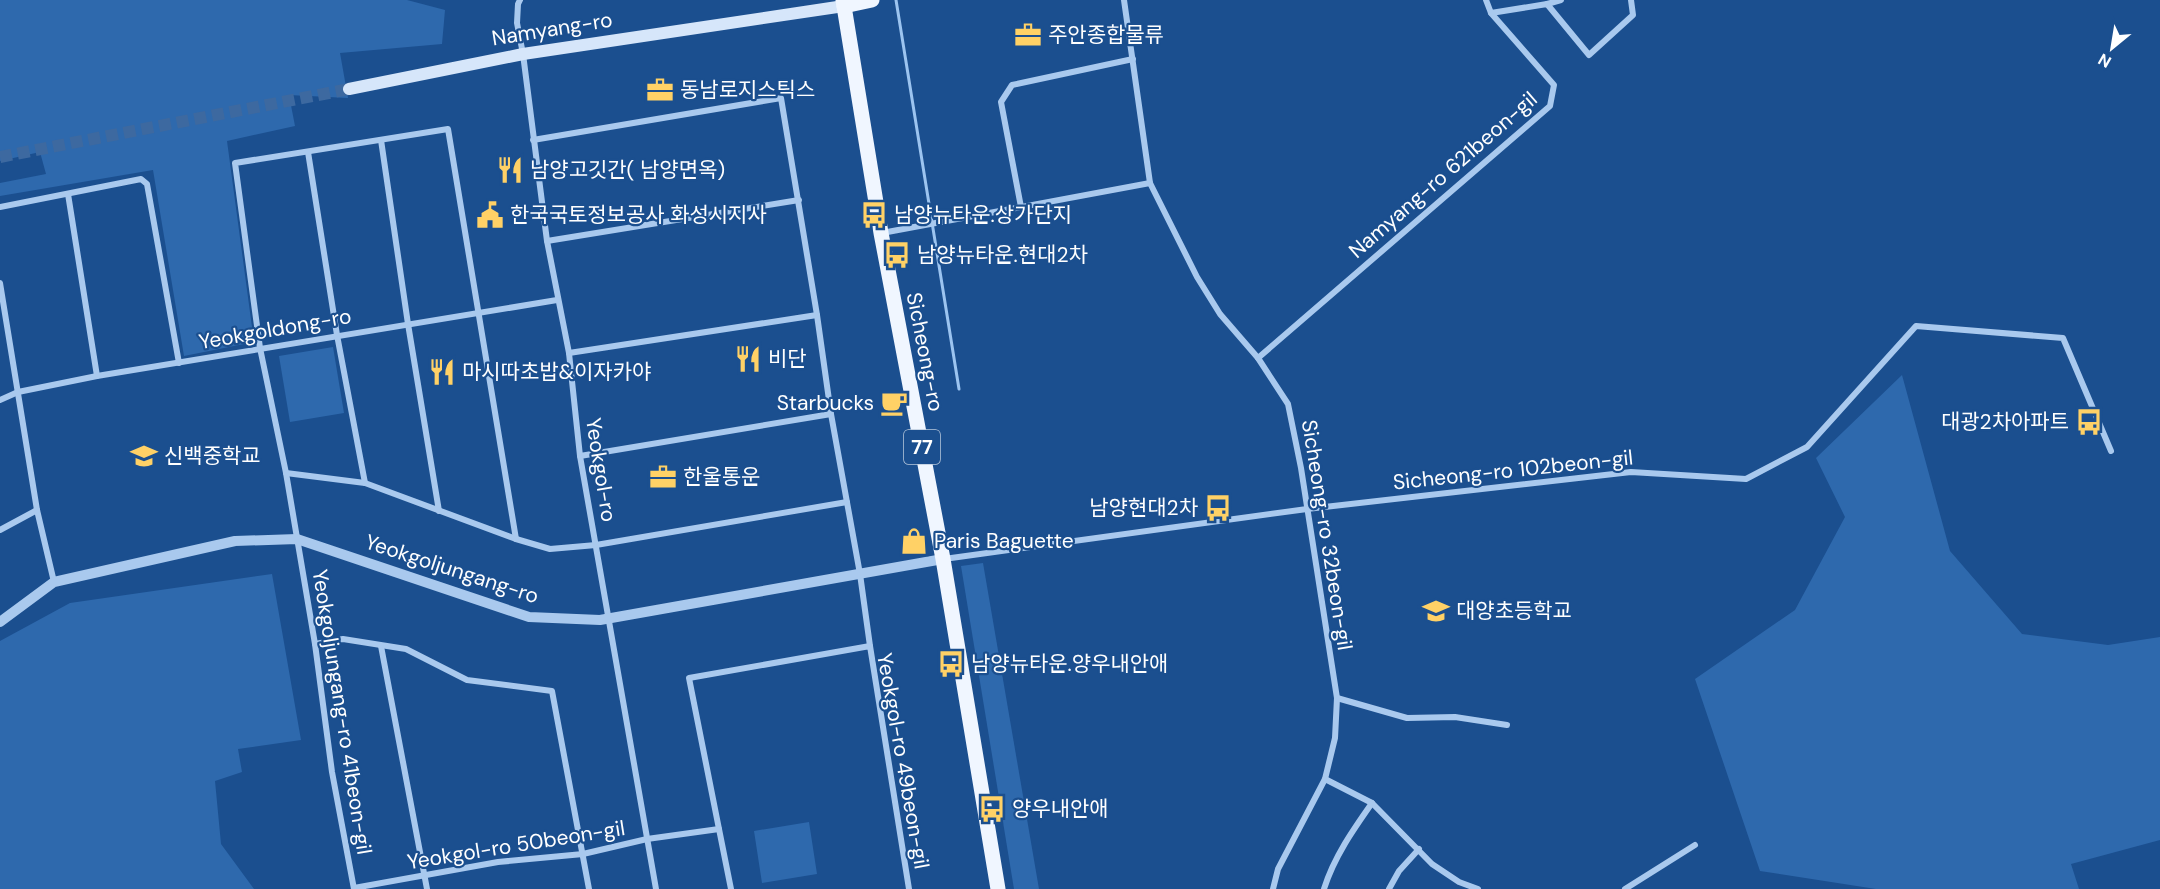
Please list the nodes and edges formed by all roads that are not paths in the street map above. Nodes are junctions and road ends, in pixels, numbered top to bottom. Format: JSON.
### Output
{"nodes":[{"id":1,"x":520,"y":0,"type":"edge"},
{"id":2,"x":871,"y":0,"type":"edge"},
{"id":3,"x":1124,"y":0,"type":"edge"},
{"id":4,"x":1486,"y":0,"type":"edge"},
{"id":5,"x":1561,"y":0,"type":"edge"},
{"id":6,"x":1631,"y":0,"type":"edge"},
{"id":7,"x":844,"y":3,"type":"edge"},
{"id":8,"x":1547,"y":4,"type":"junction"},
{"id":9,"x":1491,"y":13,"type":"junction"},
{"id":10,"x":523,"y":54,"type":"junction"},
{"id":11,"x":1132,"y":58,"type":"junction"},
{"id":12,"x":349,"y":89,"type":"tunnel mouth"},
{"id":13,"x":381,"y":140,"type":"junction"},
{"id":14,"x":533,"y":140,"type":"junction"},
{"id":15,"x":308,"y":152,"type":"junction"},
{"id":16,"x":1150,"y":183,"type":"junction"},
{"id":17,"x":68,"y":194,"type":"junction"},
{"id":18,"x":799,"y":200,"type":"junction"},
{"id":19,"x":0,"y":207,"type":"edge"},
{"id":20,"x":1021,"y":207,"type":"junction"},
{"id":21,"x":881,"y":233,"type":"junction"},
{"id":22,"x":547,"y":241,"type":"junction"},
{"id":23,"x":0,"y":283,"type":"edge"},
{"id":24,"x":0,"y":288,"type":"edge"},
{"id":25,"x":557,"y":300,"type":"junction"},
{"id":26,"x":479,"y":313,"type":"junction"},
{"id":27,"x":817,"y":315,"type":"junction"},
{"id":28,"x":408,"y":324,"type":"junction"},
{"id":29,"x":337,"y":335,"type":"junction"},
{"id":30,"x":260,"y":348,"type":"junction"},
{"id":31,"x":568,"y":353,"type":"junction"},
{"id":32,"x":1258,"y":358,"type":"junction"},
{"id":33,"x":179,"y":363,"type":"junction"},
{"id":34,"x":97,"y":376,"type":"junction"},
{"id":35,"x":18,"y":392,"type":"junction"},
{"id":36,"x":0,"y":400,"type":"edge"},
{"id":37,"x":831,"y":414,"type":"junction"},
{"id":38,"x":2111,"y":452,"type":"dead end"},
{"id":39,"x":580,"y":456,"type":"junction"},
{"id":40,"x":286,"y":473,"type":"junction"},
{"id":41,"x":364,"y":483,"type":"junction"},
{"id":42,"x":847,"y":502,"type":"junction"},
{"id":43,"x":1307,"y":509,"type":"junction"},
{"id":44,"x":37,"y":510,"type":"junction"},
{"id":45,"x":439,"y":511,"type":"junction"},
{"id":46,"x":0,"y":531,"type":"edge"},
{"id":47,"x":297,"y":539,"type":"junction"},
{"id":48,"x":516,"y":539,"type":"junction"},
{"id":49,"x":596,"y":545,"type":"junction"},
{"id":50,"x":943,"y":559,"type":"junction"},
{"id":51,"x":860,"y":574,"type":"junction"},
{"id":52,"x":54,"y":582,"type":"junction"},
{"id":53,"x":609,"y":619,"type":"junction"},
{"id":54,"x":0,"y":622,"type":"edge"},
{"id":55,"x":315,"y":644,"type":"junction"},
{"id":56,"x":381,"y":646,"type":"junction"},
{"id":57,"x":870,"y":646,"type":"junction"},
{"id":58,"x":1337,"y":698,"type":"junction"},
{"id":59,"x":1507,"y":725,"type":"dead end"},
{"id":60,"x":1325,"y":779,"type":"junction"},
{"id":61,"x":1372,"y":802,"type":"junction"},
{"id":62,"x":718,"y":829,"type":"junction"},
{"id":63,"x":647,"y":839,"type":"junction"},
{"id":64,"x":1695,"y":844,"type":"dead end"},
{"id":65,"x":1419,"y":849,"type":"junction"},
{"id":66,"x":583,"y":854,"type":"junction"},
{"id":67,"x":425,"y":877,"type":"junction"},
{"id":68,"x":1458,"y":886,"type":"edge"},
{"id":69,"x":354,"y":888,"type":"edge"},
{"id":70,"x":1276,"y":888,"type":"edge"},
{"id":71,"x":427,"y":889,"type":"edge"},
{"id":72,"x":589,"y":889,"type":"edge"},
{"id":73,"x":656,"y":889,"type":"edge"},
{"id":74,"x":731,"y":889,"type":"edge"},
{"id":75,"x":909,"y":889,"type":"edge"},
{"id":76,"x":998,"y":889,"type":"edge"},
{"id":77,"x":1324,"y":889,"type":"edge"},
{"id":78,"x":1389,"y":889,"type":"edge"},
{"id":79,"x":1478,"y":889,"type":"edge"},
{"id":80,"x":1625,"y":889,"type":"edge"}],
"edges":[{"from":1,"to":10,"type":"street","name":"Yeokgol-ro"},
{"from":2,"to":7,"type":"main road","name":"Namyang-ro"},
{"from":3,"to":11,"type":"street","name":"Sicheong-ro 32beon-gil"},
{"from":4,"to":9,"type":"street"},
{"from":5,"to":8,"type":"street"},
{"from":6,"to":8,"type":"street"},
{"from":7,"to":10,"type":"main road","name":"Namyang-ro"},
{"from":7,"to":21,"type":"main road","name":"Sicheong-ro","number":"77"},
{"from":8,"to":9,"type":"street"},
{"from":9,"to":32,"type":"street","name":"Namyang-ro 621beon-gil"},
{"from":10,"to":12,"type":"main road","name":"Namyang-ro"},
{"from":10,"to":14,"type":"street","name":"Yeokgol-ro"},
{"from":11,"to":16,"type":"street","name":"Sicheong-ro 32beon-gil"},
{"from":11,"to":20,"type":"street"},
{"from":13,"to":15,"type":"street"},
{"from":13,"to":26,"type":"street"},
{"from":13,"to":28,"type":"street"},
{"from":14,"to":18,"type":"street"},
{"from":14,"to":22,"type":"street","name":"Yeokgol-ro"},
{"from":15,"to":29,"type":"street"},
{"from":15,"to":30,"type":"street","name":"Yeokgoljungang-ro 41beon-gil"},
{"from":16,"to":20,"type":"street"},
{"from":16,"to":32,"type":"street","name":"Sicheong-ro 32beon-gil"},
{"from":17,"to":19,"type":"street"},
{"from":17,"to":33,"type":"street"},
{"from":17,"to":34,"type":"street"},
{"from":18,"to":22,"type":"street"},
{"from":18,"to":27,"type":"street"},
{"from":20,"to":21,"type":"street"},
{"from":21,"to":50,"type":"main road","name":"Sicheong-ro","number":"77"},
{"from":22,"to":25,"type":"street","name":"Yeokgol-ro"},
{"from":23,"to":24,"type":"street"},
{"from":24,"to":35,"type":"street"},
{"from":25,"to":26,"type":"street","name":"Yeokgoldong-ro"},
{"from":25,"to":31,"type":"street","name":"Yeokgol-ro"},
{"from":26,"to":28,"type":"street","name":"Yeokgoldong-ro"},
{"from":26,"to":48,"type":"street"},
{"from":27,"to":31,"type":"street"},
{"from":27,"to":37,"type":"street"},
{"from":28,"to":29,"type":"street","name":"Yeokgoldong-ro"},
{"from":28,"to":45,"type":"street"},
{"from":29,"to":30,"type":"street","name":"Yeokgoldong-ro"},
{"from":29,"to":41,"type":"street"},
{"from":30,"to":33,"type":"street","name":"Yeokgoldong-ro"},
{"from":30,"to":40,"type":"street","name":"Yeokgoljungang-ro 41beon-gil"},
{"from":31,"to":39,"type":"street","name":"Yeokgol-ro"},
{"from":32,"to":43,"type":"street","name":"Sicheong-ro 32beon-gil"},
{"from":33,"to":34,"type":"street","name":"Yeokgoldong-ro"},
{"from":34,"to":35,"type":"street","name":"Yeokgoldong-ro"},
{"from":35,"to":36,"type":"street","name":"Yeokgoldong-ro"},
{"from":35,"to":44,"type":"street"},
{"from":37,"to":39,"type":"street"},
{"from":37,"to":42,"type":"street"},
{"from":38,"to":43,"type":"street","name":"Sicheong-ro 102beon-gil"},
{"from":39,"to":49,"type":"street","name":"Yeokgol-ro"},
{"from":40,"to":41,"type":"street"},
{"from":40,"to":47,"type":"street","name":"Yeokgoljungang-ro 41beon-gil"},
{"from":41,"to":45,"type":"street"},
{"from":42,"to":49,"type":"street"},
{"from":42,"to":51,"type":"street"},
{"from":43,"to":50,"type":"street","name":"Sicheong-ro 102beon-gil"},
{"from":43,"to":58,"type":"street","name":"Sicheong-ro 32beon-gil"},
{"from":44,"to":46,"type":"street"},
{"from":44,"to":52,"type":"street"},
{"from":45,"to":48,"type":"street"},
{"from":47,"to":52,"type":"street","name":"Yeokgoljungang-ro"},
{"from":47,"to":53,"type":"street","name":"Yeokgoljungang-ro"},
{"from":47,"to":55,"type":"street","name":"Yeokgoljungang-ro 41beon-gil"},
{"from":48,"to":49,"type":"street"},
{"from":49,"to":53,"type":"street","name":"Yeokgol-ro"},
{"from":50,"to":51,"type":"street","name":"Yeokgoljungang-ro"},
{"from":50,"to":76,"type":"main road","name":"Sicheong-ro","number":"77"},
{"from":51,"to":53,"type":"street","name":"Yeokgoljungang-ro"},
{"from":51,"to":57,"type":"street"},
{"from":52,"to":54,"type":"street","name":"Yeokgoljungang-ro"},
{"from":53,"to":63,"type":"street","name":"Yeokgol-ro"},
{"from":55,"to":56,"type":"street"},
{"from":55,"to":69,"type":"street","name":"Yeokgoljungang-ro 41beon-gil"},
{"from":56,"to":66,"type":"street"},
{"from":56,"to":67,"type":"street"},
{"from":57,"to":62,"type":"street","name":"Yeokgol-ro 49beon-gil"},
{"from":57,"to":75,"type":"street","name":"Yeokgol-ro 49beon-gil"},
{"from":58,"to":59,"type":"street"},
{"from":58,"to":60,"type":"street","name":"Sicheong-ro 32beon-gil"},
{"from":60,"to":61,"type":"street"},
{"from":60,"to":70,"type":"street","name":"Sicheong-ro 32beon-gil"},
{"from":61,"to":65,"type":"street"},
{"from":61,"to":77,"type":"street"},
{"from":62,"to":63,"type":"street"},
{"from":62,"to":74,"type":"street"},
{"from":63,"to":66,"type":"street","name":"Yeokgol-ro 50beon-gil"},
{"from":63,"to":73,"type":"street","name":"Yeokgol-ro"},
{"from":64,"to":80,"type":"street"},
{"from":65,"to":68,"type":"street"},
{"from":65,"to":78,"type":"street"},
{"from":66,"to":67,"type":"street","name":"Yeokgol-ro 50beon-gil"},
{"from":66,"to":72,"type":"street"},
{"from":67,"to":69,"type":"street","name":"Yeokgol-ro 50beon-gil"},
{"from":67,"to":71,"type":"street"},
{"from":68,"to":79,"type":"street"}]}
